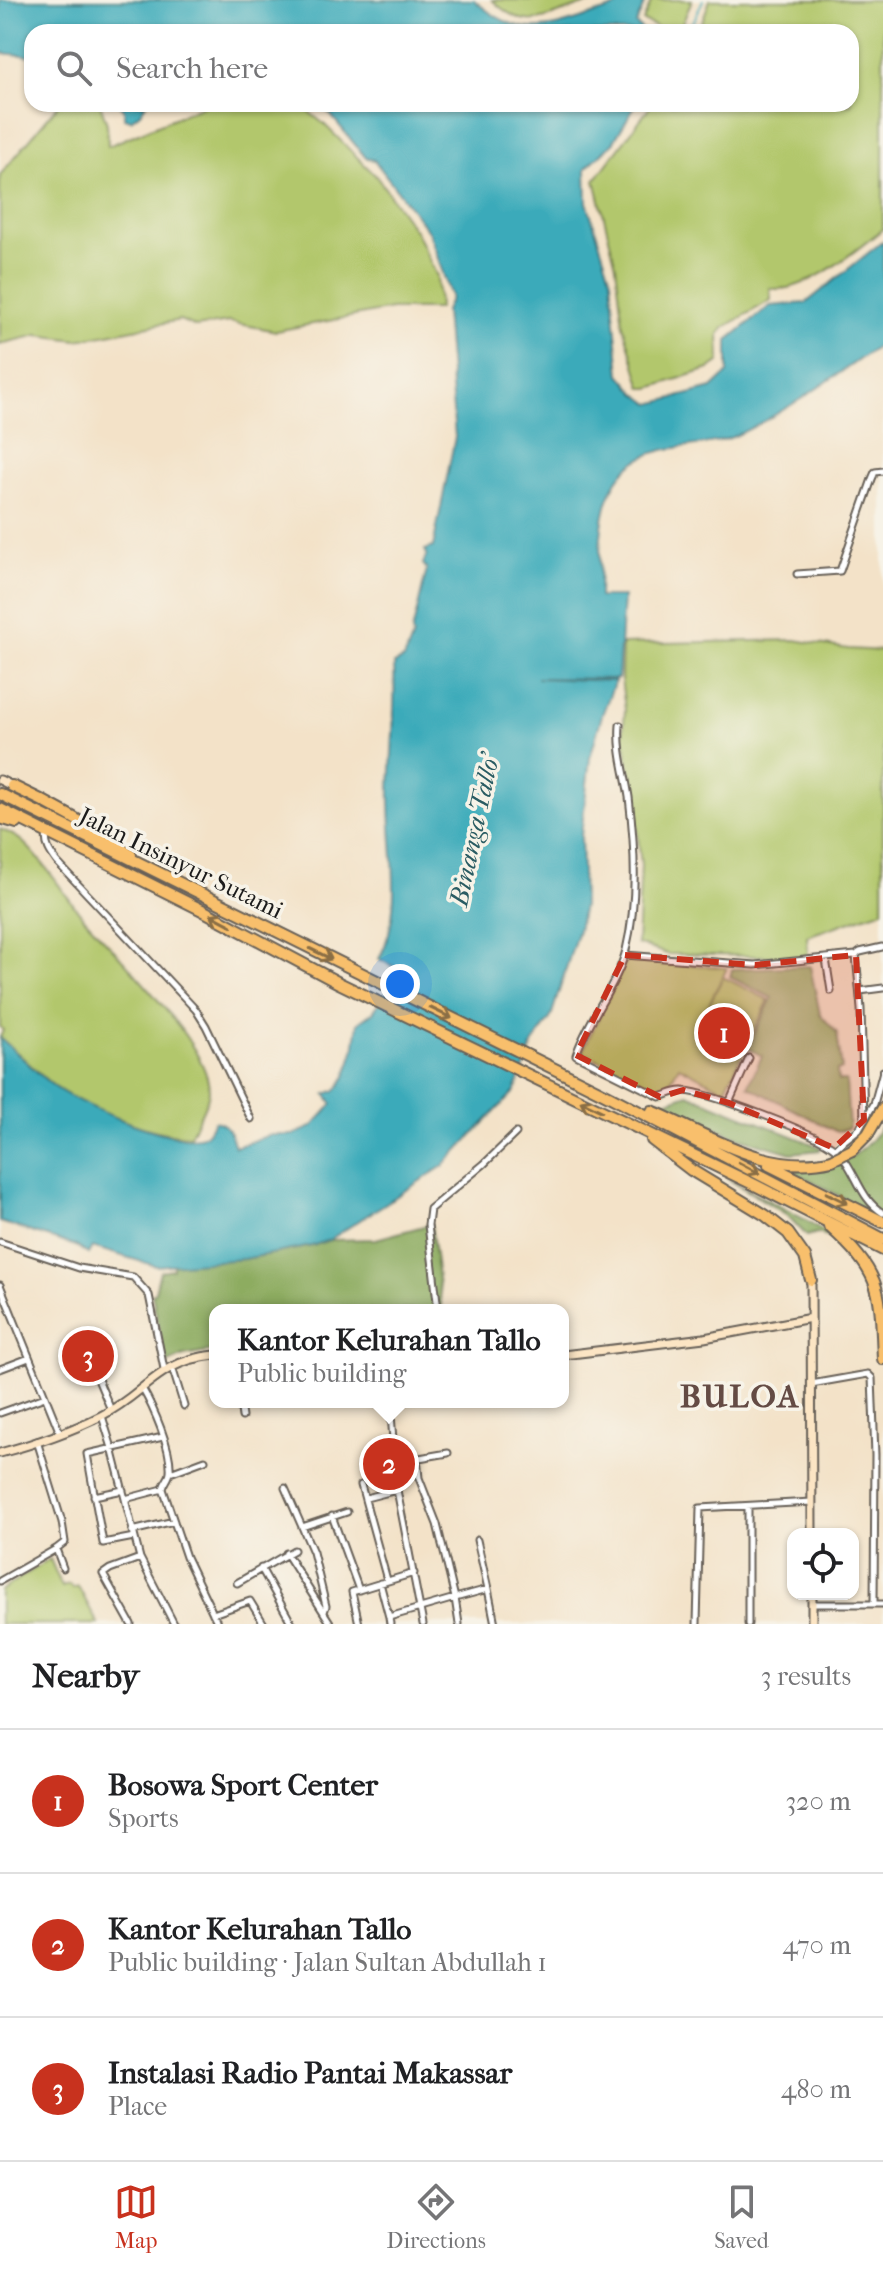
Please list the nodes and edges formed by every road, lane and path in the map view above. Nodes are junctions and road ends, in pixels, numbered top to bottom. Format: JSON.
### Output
{"nodes":[{"id":1,"x":883,"y":471,"type":"edge"},
{"id":2,"x":797,"y":574,"type":"dead end"},
{"id":3,"x":620,"y":725,"type":"dead end"},
{"id":4,"x":0,"y":780,"type":"edge"},
{"id":5,"x":12,"y":786,"type":"joint"},
{"id":6,"x":0,"y":794,"type":"edge"},
{"id":7,"x":0,"y":809,"type":"edge"},
{"id":8,"x":0,"y":818,"type":"edge"},
{"id":9,"x":43,"y":831,"type":"junction"},
{"id":10,"x":157,"y":874,"type":"junction"},
{"id":11,"x":882,"y":947,"type":"edge"},
{"id":12,"x":625,"y":955,"type":"junction"},
{"id":13,"x":856,"y":955,"type":"junction"},
{"id":14,"x":826,"y":959,"type":"junction"},
{"id":15,"x":883,"y":988,"type":"edge"},
{"id":16,"x":831,"y":991,"type":"dead end"},
{"id":17,"x":860,"y":991,"type":"junction"},
{"id":18,"x":749,"y":1058,"type":"dead end"},
{"id":19,"x":883,"y":1071,"type":"edge"},
{"id":20,"x":605,"y":1094,"type":"junction"},
{"id":21,"x":729,"y":1103,"type":"junction"},
{"id":22,"x":883,"y":1108,"type":"edge"},
{"id":23,"x":251,"y":1119,"type":"dead end"},
{"id":24,"x":864,"y":1120,"type":"junction"},
{"id":25,"x":622,"y":1121,"type":"junction"},
{"id":26,"x":516,"y":1133,"type":"dead end"},
{"id":27,"x":742,"y":1151,"type":"junction"},
{"id":28,"x":833,"y":1154,"type":"junction"},
{"id":29,"x":883,"y":1213,"type":"edge"},
{"id":30,"x":818,"y":1217,"type":"junction"},
{"id":31,"x":883,"y":1222,"type":"edge"},
{"id":32,"x":883,"y":1239,"type":"edge"},
{"id":33,"x":0,"y":1242,"type":"edge"},
{"id":34,"x":883,"y":1250,"type":"edge"},
{"id":35,"x":811,"y":1280,"type":"joint"},
{"id":36,"x":0,"y":1285,"type":"edge"},
{"id":37,"x":3,"y":1299,"type":"edge"},
{"id":38,"x":437,"y":1304,"type":"edge"},
{"id":39,"x":811,"y":1318,"type":"junction"},
{"id":40,"x":569,"y":1354,"type":"edge"},
{"id":41,"x":209,"y":1356,"type":"edge"},
{"id":42,"x":29,"y":1358,"type":"junction"},
{"id":43,"x":883,"y":1359,"type":"edge"},
{"id":44,"x":168,"y":1368,"type":"junction"},
{"id":45,"x":0,"y":1369,"type":"edge"},
{"id":46,"x":94,"y":1370,"type":"dead end"},
{"id":47,"x":811,"y":1384,"type":"junction"},
{"id":48,"x":142,"y":1388,"type":"junction"},
{"id":49,"x":45,"y":1397,"type":"junction"},
{"id":50,"x":184,"y":1406,"type":"dead end"},
{"id":51,"x":241,"y":1408,"type":"edge"},
{"id":52,"x":391,"y":1408,"type":"edge"},
{"id":53,"x":111,"y":1410,"type":"junction"},
{"id":54,"x":0,"y":1413,"type":"edge"},
{"id":55,"x":102,"y":1416,"type":"junction"},
{"id":56,"x":242,"y":1417,"type":"dead end"},
{"id":57,"x":60,"y":1433,"type":"junction"},
{"id":58,"x":163,"y":1437,"type":"junction"},
{"id":59,"x":37,"y":1441,"type":"junction"},
{"id":60,"x":112,"y":1448,"type":"junction"},
{"id":61,"x":0,"y":1453,"type":"edge"},
{"id":62,"x":448,"y":1453,"type":"dead end"},
{"id":63,"x":417,"y":1458,"type":"junction"},
{"id":64,"x":205,"y":1460,"type":"dead end"},
{"id":65,"x":396,"y":1462,"type":"junction"},
{"id":66,"x":170,"y":1473,"type":"junction"},
{"id":67,"x":361,"y":1485,"type":"dead end"},
{"id":68,"x":285,"y":1488,"type":"dead end"},
{"id":69,"x":163,"y":1489,"type":"junction"},
{"id":70,"x":123,"y":1490,"type":"junction"},
{"id":71,"x":397,"y":1490,"type":"junction"},
{"id":72,"x":94,"y":1496,"type":"junction"},
{"id":73,"x":366,"y":1498,"type":"junction"},
{"id":74,"x":125,"y":1499,"type":"junction"},
{"id":75,"x":812,"y":1502,"type":"junction"},
{"id":76,"x":748,"y":1506,"type":"junction"},
{"id":77,"x":347,"y":1512,"type":"dead end"},
{"id":78,"x":332,"y":1516,"type":"junction"},
{"id":79,"x":174,"y":1521,"type":"junction"},
{"id":80,"x":302,"y":1527,"type":"junction"},
{"id":81,"x":812,"y":1528,"type":"edge"},
{"id":82,"x":133,"y":1534,"type":"junction"},
{"id":83,"x":477,"y":1540,"type":"dead end"},
{"id":84,"x":56,"y":1549,"type":"junction"},
{"id":85,"x":294,"y":1550,"type":"dead end"},
{"id":86,"x":286,"y":1553,"type":"junction"},
{"id":87,"x":140,"y":1558,"type":"junction"},
{"id":88,"x":63,"y":1568,"type":"dead end"},
{"id":89,"x":261,"y":1568,"type":"junction"},
{"id":90,"x":414,"y":1573,"type":"junction"},
{"id":91,"x":387,"y":1580,"type":"junction"},
{"id":92,"x":0,"y":1581,"type":"edge"},
{"id":93,"x":237,"y":1583,"type":"dead end"},
{"id":94,"x":380,"y":1583,"type":"junction"},
{"id":95,"x":488,"y":1589,"type":"junction"},
{"id":96,"x":359,"y":1590,"type":"junction"},
{"id":97,"x":455,"y":1598,"type":"junction"},
{"id":98,"x":812,"y":1600,"type":"edge"},
{"id":99,"x":812,"y":1604,"type":"junction"},
{"id":100,"x":874,"y":1604,"type":"junction"},
{"id":101,"x":883,"y":1604,"type":"edge"},
{"id":102,"x":420,"y":1608,"type":"junction"},
{"id":103,"x":324,"y":1612,"type":"junction"},
{"id":104,"x":213,"y":1614,"type":"junction"},
{"id":105,"x":389,"y":1620,"type":"edge"},
{"id":106,"x":172,"y":1623,"type":"edge"},
{"id":107,"x":131,"y":1624,"type":"edge"},
{"id":108,"x":218,"y":1624,"type":"edge"},
{"id":109,"x":264,"y":1624,"type":"edge"},
{"id":110,"x":292,"y":1624,"type":"edge"},
{"id":111,"x":331,"y":1624,"type":"edge"},
{"id":112,"x":359,"y":1624,"type":"edge"},
{"id":113,"x":423,"y":1624,"type":"edge"},
{"id":114,"x":459,"y":1624,"type":"edge"},
{"id":115,"x":495,"y":1624,"type":"edge"},
{"id":116,"x":697,"y":1624,"type":"edge"},
{"id":117,"x":748,"y":1624,"type":"edge"},
{"id":118,"x":812,"y":1624,"type":"edge"}],
"edges":[{"from":1,"to":2,"type":"street"},
{"from":3,"to":12,"type":"street"},
{"from":4,"to":5,"type":"street"},
{"from":5,"to":10,"type":"highway"},
{"from":6,"to":10,"type":"highway","name":"Jalan Insinyur Sutami"},
{"from":7,"to":9,"type":"highway","name":"Jalan Insinyur Sutami"},
{"from":8,"to":9,"type":"highway"},
{"from":9,"to":23,"type":"street"},
{"from":25,"to":9,"type":"highway","name":"Jalan Insinyur Sutami","one_way":true},
{"from":10,"to":20,"type":"highway","name":"Jalan Insinyur Sutami","one_way":true},
{"from":11,"to":13,"type":"street"},
{"from":12,"to":14,"type":"street"},
{"from":12,"to":21,"type":"street"},
{"from":13,"to":14,"type":"street"},
{"from":13,"to":17,"type":"street"},
{"from":14,"to":16,"type":"street"},
{"from":15,"to":17,"type":"street"},
{"from":17,"to":24,"type":"street"},
{"from":18,"to":21,"type":"street"},
{"from":19,"to":24,"type":"street"},
{"from":20,"to":27,"type":"highway"},
{"from":20,"to":32,"type":"highway","one_way":true},
{"from":21,"to":28,"type":"street"},
{"from":22,"to":28,"type":"highway","bridge":true},
{"from":24,"to":28,"type":"street"},
{"from":25,"to":30,"type":"highway"},
{"from":25,"to":35,"type":"highway"},
{"from":26,"to":38,"type":"street"},
{"from":27,"to":28,"type":"highway"},
{"from":27,"to":31,"type":"highway","one_way":true},
{"from":28,"to":29,"type":"street"},
{"from":30,"to":34,"type":"highway"},
{"from":30,"to":43,"type":"highway"},
{"from":33,"to":44,"type":"street"},
{"from":35,"to":39,"type":"street"},
{"from":36,"to":37,"type":"street"},
{"from":37,"to":42,"type":"street"},
{"from":39,"to":40,"type":"street"},
{"from":39,"to":47,"type":"street"},
{"from":41,"to":44,"type":"street"},
{"from":42,"to":45,"type":"street"},
{"from":42,"to":49,"type":"street"},
{"from":44,"to":48,"type":"street"},
{"from":44,"to":50,"type":"street"},
{"from":46,"to":53,"type":"street"},
{"from":47,"to":75,"type":"street"},
{"from":47,"to":100,"type":"street"},
{"from":48,"to":53,"type":"street"},
{"from":48,"to":58,"type":"street"},
{"from":49,"to":54,"type":"street"},
{"from":49,"to":57,"type":"street"},
{"from":51,"to":56,"type":"street"},
{"from":52,"to":65,"type":"street"},
{"from":53,"to":55,"type":"street"},
{"from":55,"to":57,"type":"street"},
{"from":55,"to":60,"type":"street"},
{"from":57,"to":59,"type":"street"},
{"from":58,"to":60,"type":"street"},
{"from":58,"to":66,"type":"street"},
{"from":59,"to":61,"type":"street"},
{"from":59,"to":84,"type":"street"},
{"from":60,"to":70,"type":"street"},
{"from":60,"to":72,"type":"street"},
{"from":62,"to":63,"type":"street"},
{"from":63,"to":65,"type":"street"},
{"from":63,"to":97,"type":"street"},
{"from":64,"to":66,"type":"street"},
{"from":65,"to":71,"type":"street"},
{"from":66,"to":69,"type":"street"},
{"from":67,"to":73,"type":"street"},
{"from":68,"to":80,"type":"street"},
{"from":69,"to":74,"type":"street"},
{"from":69,"to":79,"type":"street"},
{"from":70,"to":72,"type":"street"},
{"from":70,"to":74,"type":"street"},
{"from":71,"to":73,"type":"street"},
{"from":71,"to":90,"type":"street"},
{"from":72,"to":82,"type":"street"},
{"from":73,"to":91,"type":"street"},
{"from":74,"to":82,"type":"street"},
{"from":75,"to":76,"type":"street"},
{"from":75,"to":81,"type":"street"},
{"from":76,"to":116,"type":"street"},
{"from":76,"to":117,"type":"street"},
{"from":77,"to":78,"type":"street"},
{"from":78,"to":80,"type":"street"},
{"from":78,"to":96,"type":"street"},
{"from":79,"to":82,"type":"street"},
{"from":79,"to":104,"type":"street"},
{"from":80,"to":103,"type":"street"},
{"from":82,"to":87,"type":"street"},
{"from":83,"to":95,"type":"street"},
{"from":84,"to":88,"type":"street"},
{"from":84,"to":92,"type":"street"},
{"from":85,"to":86,"type":"street"},
{"from":86,"to":89,"type":"street"},
{"from":86,"to":103,"type":"street"},
{"from":87,"to":106,"type":"street"},
{"from":87,"to":107,"type":"street"},
{"from":89,"to":93,"type":"street"},
{"from":89,"to":110,"type":"street"},
{"from":90,"to":91,"type":"street"},
{"from":90,"to":102,"type":"street"},
{"from":91,"to":94,"type":"street"},
{"from":94,"to":96,"type":"street"},
{"from":94,"to":105,"type":"street"},
{"from":95,"to":97,"type":"street"},
{"from":95,"to":115,"type":"street"},
{"from":96,"to":112,"type":"street"},
{"from":97,"to":102,"type":"street"},
{"from":97,"to":114,"type":"street"},
{"from":98,"to":99,"type":"street"},
{"from":99,"to":100,"type":"street"},
{"from":99,"to":118,"type":"street"},
{"from":100,"to":101,"type":"street"},
{"from":102,"to":105,"type":"street"},
{"from":102,"to":113,"type":"street"},
{"from":103,"to":111,"type":"street"},
{"from":104,"to":108,"type":"street"},
{"from":104,"to":109,"type":"street"}]}
